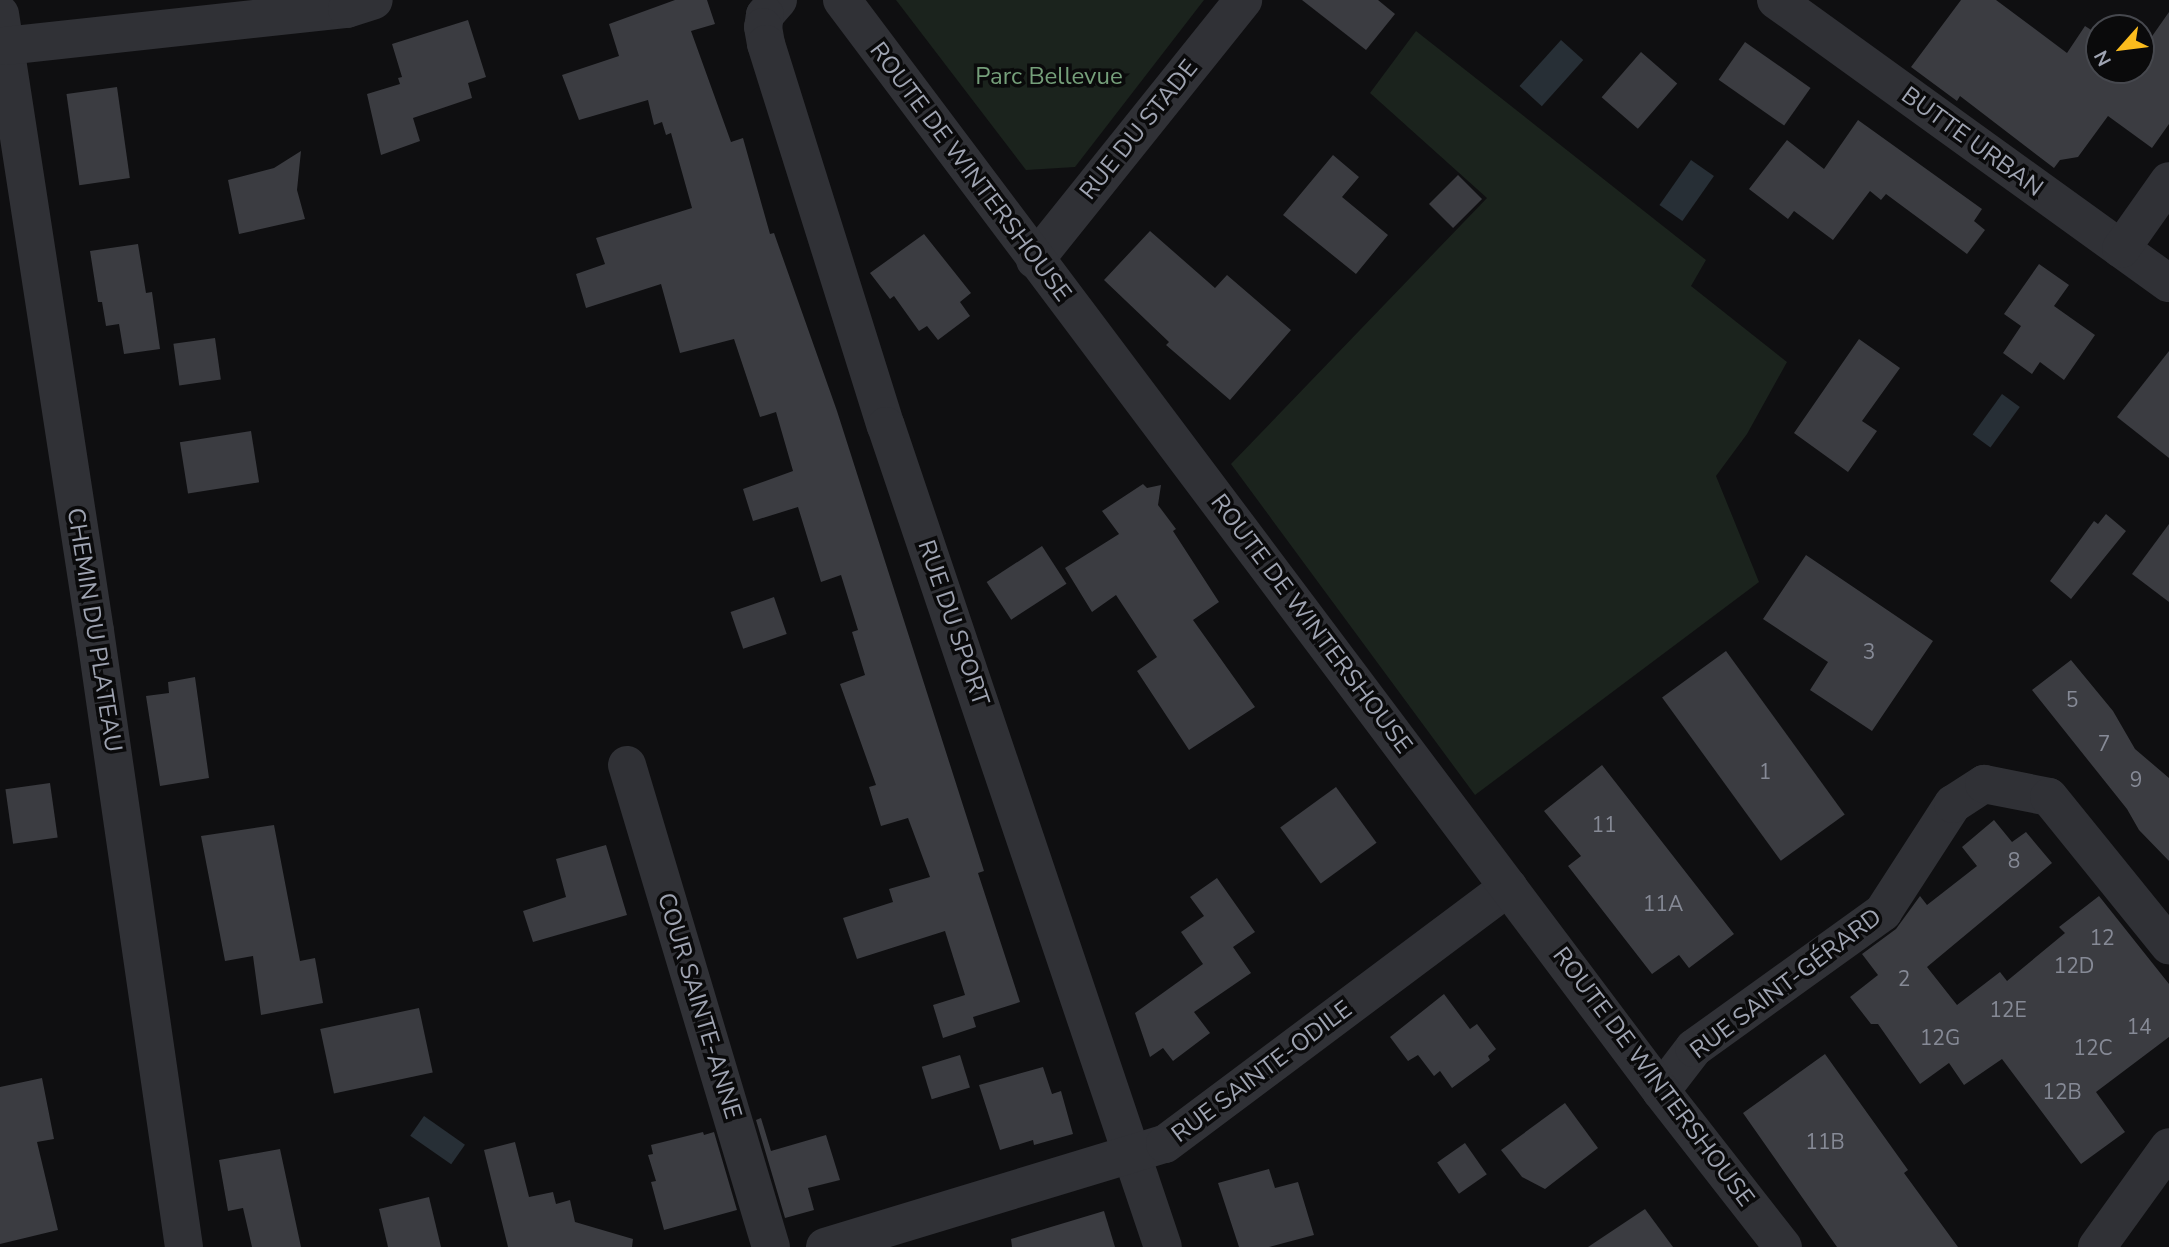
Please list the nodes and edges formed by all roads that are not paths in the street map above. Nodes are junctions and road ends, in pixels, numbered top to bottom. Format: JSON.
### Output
{"nodes":[{"id":1,"x":374,"y":0,"type":"edge"},
{"id":2,"x":778,"y":0,"type":"edge"},
{"id":3,"x":842,"y":0,"type":"edge"},
{"id":4,"x":1243,"y":0,"type":"edge"},
{"id":5,"x":1776,"y":0,"type":"edge"},
{"id":6,"x":2,"y":30,"type":"edge"},
{"id":7,"x":2169,"y":181,"type":"edge"},
{"id":8,"x":2121,"y":249,"type":"junction"},
{"id":9,"x":1035,"y":260,"type":"junction"},
{"id":10,"x":2169,"y":283,"type":"edge"},
{"id":11,"x":627,"y":765,"type":"dead end"},
{"id":12,"x":1509,"y":887,"type":"junction"},
{"id":13,"x":2169,"y":945,"type":"edge"},
{"id":14,"x":1661,"y":1091,"type":"junction"},
{"id":15,"x":2169,"y":1147,"type":"edge"},
{"id":16,"x":1133,"y":1155,"type":"junction"},
{"id":17,"x":184,"y":1247,"type":"edge"},
{"id":18,"x":771,"y":1247,"type":"edge"},
{"id":19,"x":825,"y":1247,"type":"edge"},
{"id":20,"x":1163,"y":1247,"type":"edge"},
{"id":21,"x":1783,"y":1247,"type":"edge"},
{"id":22,"x":2097,"y":1247,"type":"edge"}],
"edges":[{"from":1,"to":6,"type":"street"},
{"from":2,"to":16,"type":"street","name":"RUE DU SPORT"},
{"from":3,"to":9,"type":"street","name":"ROUTE DE WINTERSHOUSE"},
{"from":4,"to":9,"type":"street","name":"RUE DU STADE"},
{"from":5,"to":8,"type":"street","name":"BUTTE URBAN"},
{"from":6,"to":17,"type":"street","name":"CHEMIN DU PLATEAU"},
{"from":7,"to":8,"type":"street"},
{"from":8,"to":10,"type":"street","name":"BUTTE URBAN"},
{"from":9,"to":12,"type":"street","name":"ROUTE DE WINTERSHOUSE"},
{"from":11,"to":18,"type":"street","name":"COUR SAINTE-ANNE"},
{"from":12,"to":14,"type":"street","name":"ROUTE DE WINTERSHOUSE"},
{"from":12,"to":16,"type":"street","name":"RUE SAINTE-ODILE"},
{"from":13,"to":14,"type":"street","name":"RUE SAINT-GÉRARD"},
{"from":14,"to":21,"type":"street","name":"ROUTE DE WINTERSHOUSE"},
{"from":15,"to":22,"type":"street"},
{"from":16,"to":19,"type":"street","name":"RUE SAINTE-ODILE"},
{"from":16,"to":20,"type":"street","name":"RUE DU SPORT"}]}
